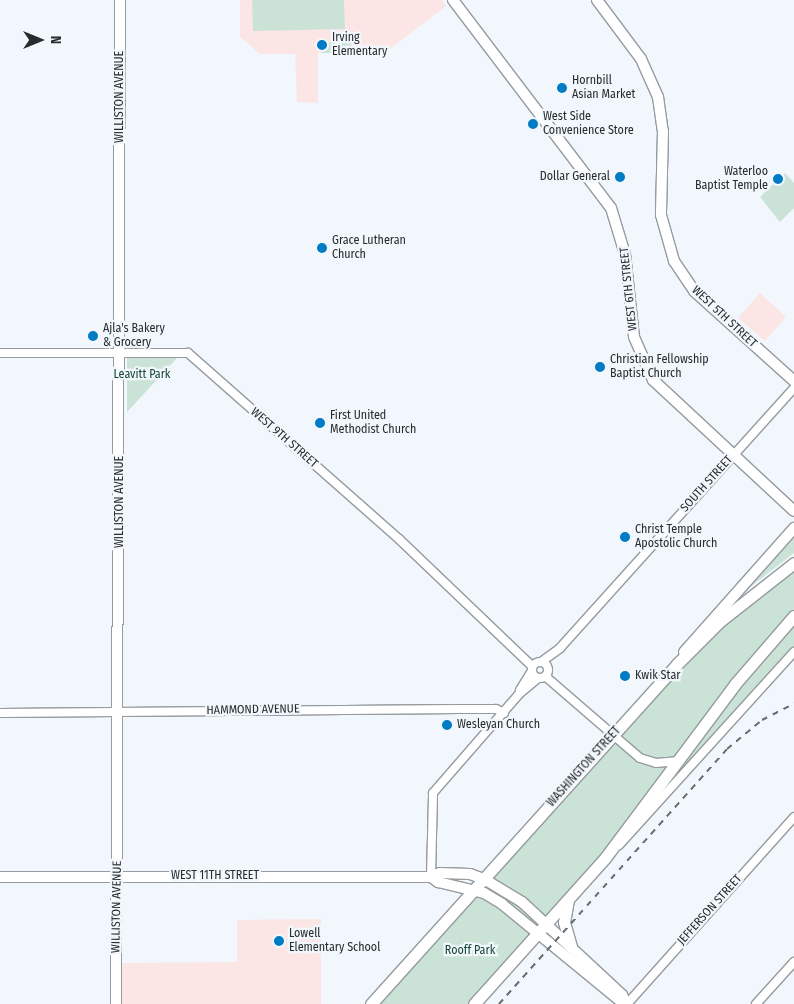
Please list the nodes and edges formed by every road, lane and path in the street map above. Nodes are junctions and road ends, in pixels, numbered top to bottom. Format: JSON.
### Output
{"nodes":[{"id":1,"x":120,"y":0,"type":"edge"},
{"id":2,"x":453,"y":0,"type":"edge"},
{"id":3,"x":597,"y":0,"type":"edge"},
{"id":4,"x":120,"y":351,"type":"junction"},
{"id":5,"x":0,"y":353,"type":"edge"},
{"id":6,"x":794,"y":381,"type":"edge"},
{"id":7,"x":794,"y":388,"type":"edge"},
{"id":8,"x":733,"y":455,"type":"junction"},
{"id":9,"x":794,"y":511,"type":"edge"},
{"id":10,"x":794,"y":528,"type":"edge"},
{"id":11,"x":794,"y":563,"type":"edge"},
{"id":12,"x":794,"y":616,"type":"edge"},
{"id":13,"x":560,"y":648,"type":"junction"},
{"id":14,"x":794,"y":652,"type":"edge"},
{"id":15,"x":677,"y":664,"type":"junction"},
{"id":16,"x":536,"y":665,"type":"junction"},
{"id":17,"x":544,"y":674,"type":"junction"},
{"id":18,"x":519,"y":694,"type":"junction"},
{"id":19,"x":119,"y":711,"type":"junction"},
{"id":20,"x":0,"y":713,"type":"edge"},
{"id":21,"x":504,"y":713,"type":"junction"},
{"id":22,"x":614,"y":734,"type":"junction"},
{"id":23,"x":679,"y":761,"type":"junction"},
{"id":24,"x":794,"y":817,"type":"edge"},
{"id":25,"x":605,"y":858,"type":"junction"},
{"id":26,"x":118,"y":875,"type":"junction"},
{"id":27,"x":0,"y":877,"type":"edge"},
{"id":28,"x":431,"y":877,"type":"junction"},
{"id":29,"x":484,"y":878,"type":"junction"},
{"id":30,"x":473,"y":891,"type":"junction"},
{"id":31,"x":569,"y":897,"type":"junction"},
{"id":32,"x":546,"y":923,"type":"junction"},
{"id":33,"x":537,"y":934,"type":"junction"},
{"id":34,"x":571,"y":946,"type":"junction"},
{"id":35,"x":794,"y":962,"type":"edge"},
{"id":36,"x":116,"y":1004,"type":"edge"},
{"id":37,"x":371,"y":1004,"type":"edge"},
{"id":38,"x":474,"y":1004,"type":"edge"},
{"id":39,"x":626,"y":1004,"type":"edge"},
{"id":40,"x":756,"y":1004,"type":"edge"}],
"edges":[{"from":1,"to":4,"type":"main road","name":"WILLISTON AVENUE"},
{"from":2,"to":8,"type":"main road","name":"WEST 6TH STREET"},
{"from":3,"to":6,"type":"main road","name":"WEST 5TH STREET"},
{"from":4,"to":5,"type":"street","name":"WEST 9TH STREET"},
{"from":4,"to":16,"type":"street","name":"WEST 9TH STREET"},
{"from":4,"to":19,"type":"main road","name":"WILLISTON AVENUE"},
{"from":7,"to":8,"type":"street","name":"SOUTH STREET"},
{"from":8,"to":9,"type":"main road","name":"WEST 6TH STREET"},
{"from":8,"to":13,"type":"street","name":"SOUTH STREET"},
{"from":10,"to":15,"type":"main road","name":"WASHINGTON STREET"},
{"from":11,"to":15,"type":"highway"},
{"from":12,"to":23,"type":"highway"},
{"from":13,"to":16,"type":"street","name":"SOUTH STREET"},
{"from":13,"to":17,"type":"street","name":"SOUTH STREET"},
{"from":14,"to":25,"type":"street"},
{"from":15,"to":22,"type":"highway","name":"WASHINGTON STREET"},
{"from":16,"to":17,"type":"street"},
{"from":16,"to":17,"type":"street"},
{"from":16,"to":18,"type":"street","name":"SOUTH STREET"},
{"from":17,"to":18,"type":"street","name":"SOUTH STREET"},
{"from":17,"to":22,"type":"street"},
{"from":18,"to":21,"type":"street","name":"SOUTH STREET"},
{"from":19,"to":20,"type":"street","name":"HAMMOND AVENUE"},
{"from":19,"to":21,"type":"street","name":"HAMMOND AVENUE"},
{"from":19,"to":26,"type":"main road","name":"WILLISTON AVENUE"},
{"from":21,"to":28,"type":"street","name":"SOUTH STREET"},
{"from":22,"to":23,"type":"street"},
{"from":22,"to":29,"type":"highway","name":"WASHINGTON STREET"},
{"from":23,"to":25,"type":"highway"},
{"from":24,"to":39,"type":"street","name":"JEFFERSON STREET"},
{"from":25,"to":31,"type":"highway"},
{"from":26,"to":27,"type":"main road","name":"WEST 11TH STREET"},
{"from":26,"to":28,"type":"main road","name":"WEST 11TH STREET"},
{"from":26,"to":36,"type":"main road","name":"WILLISTON AVENUE"},
{"from":28,"to":29,"type":"main road","name":"WEST 11TH STREET"},
{"from":28,"to":30,"type":"main road","name":"WEST 11TH STREET"},
{"from":29,"to":30,"type":"highway","name":"WASHINGTON STREET"},
{"from":29,"to":32,"type":"main road","name":"WEST 11TH STREET"},
{"from":30,"to":33,"type":"main road","name":"WEST 11TH STREET"},
{"from":30,"to":37,"type":"highway","name":"WASHINGTON STREET"},
{"from":31,"to":32,"type":"highway"},
{"from":31,"to":34,"type":"highway"},
{"from":32,"to":33,"type":"highway"},
{"from":32,"to":34,"type":"main road","name":"WEST 11TH STREET"},
{"from":33,"to":38,"type":"highway"},
{"from":33,"to":39,"type":"main road","name":"WEST 11TH STREET"},
{"from":34,"to":39,"type":"main road","name":"WEST 11TH STREET"},
{"from":35,"to":40,"type":"street"}]}
